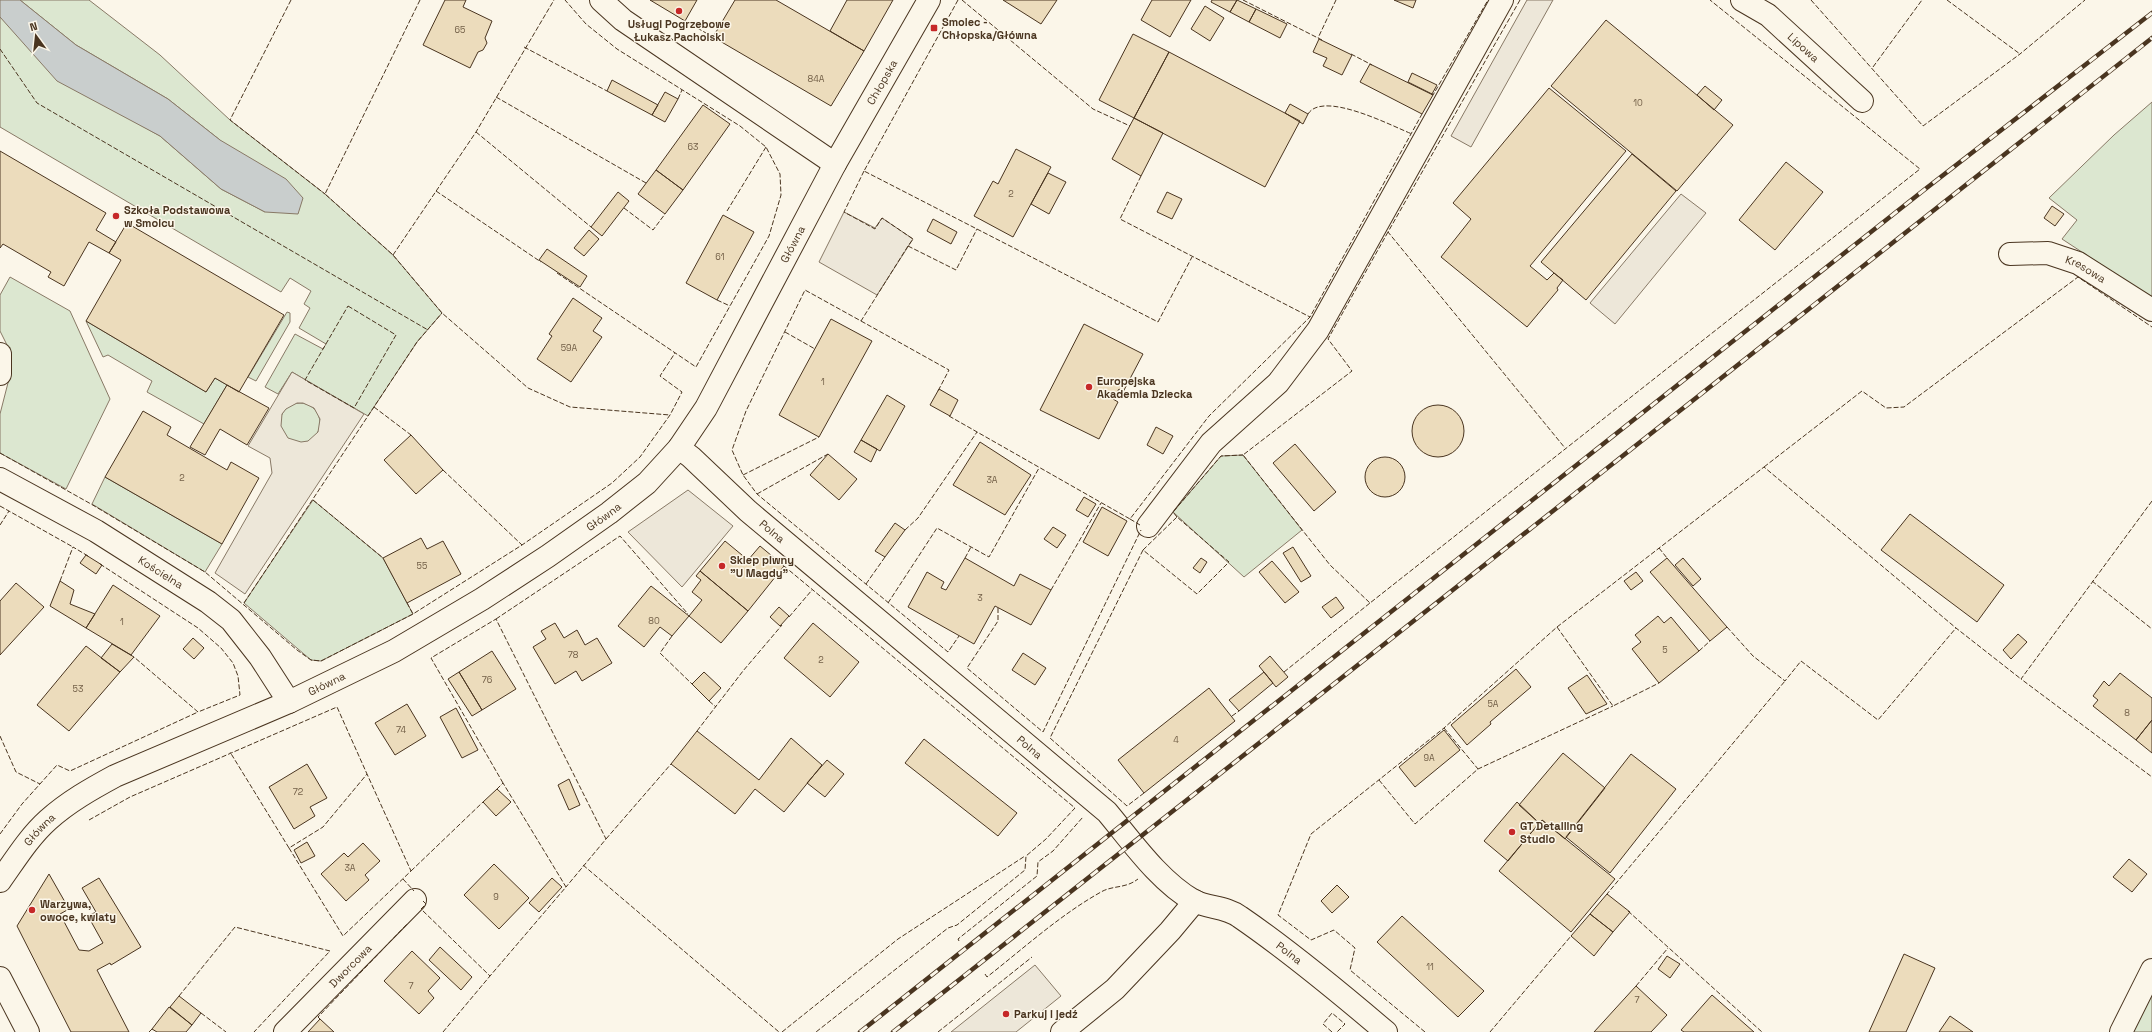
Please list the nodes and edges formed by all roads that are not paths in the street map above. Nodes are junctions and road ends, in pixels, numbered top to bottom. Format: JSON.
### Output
{"nodes":[{"id":1,"x":601,"y":0,"type":"edge"},
{"id":2,"x":929,"y":0,"type":"edge"},
{"id":3,"x":1502,"y":0,"type":"edge"},
{"id":4,"x":1742,"y":0,"type":"edge"},
{"id":5,"x":1862,"y":101,"type":"dead end"},
{"id":6,"x":835,"y":164,"type":"junction"},
{"id":7,"x":2010,"y":254,"type":"dead end"},
{"id":8,"x":2152,"y":310,"type":"edge"},
{"id":9,"x":0,"y":354,"type":"edge"},
{"id":10,"x":0,"y":374,"type":"edge"},
{"id":11,"x":679,"y":448,"type":"junction"},
{"id":12,"x":0,"y":479,"type":"edge"},
{"id":13,"x":1148,"y":526,"type":"dead end"},
{"id":14,"x":289,"y":702,"type":"junction"},
{"id":15,"x":0,"y":881,"type":"edge"},
{"id":16,"x":415,"y":900,"type":"dead end"},
{"id":17,"x":1195,"y":901,"type":"junction"},
{"id":18,"x":2152,"y":970,"type":"edge"},
{"id":19,"x":0,"y":978,"type":"edge"},
{"id":20,"x":28,"y":1032,"type":"edge"},
{"id":21,"x":285,"y":1032,"type":"edge"},
{"id":22,"x":1062,"y":1032,"type":"edge"},
{"id":23,"x":1386,"y":1032,"type":"edge"},
{"id":24,"x":2121,"y":1032,"type":"edge"}],
"edges":[{"from":1,"to":6,"type":"street"},
{"from":2,"to":6,"type":"street","name":"Chłopska"},
{"from":3,"to":13,"type":"street"},
{"from":4,"to":5,"type":"street","name":"Lipowa"},
{"from":6,"to":11,"type":"street","name":"Główna"},
{"from":7,"to":8,"type":"street","name":"Kresowa"},
{"from":9,"to":10,"type":"street"},
{"from":11,"to":14,"type":"street","name":"Główna"},
{"from":11,"to":17,"type":"street","name":"Polna"},
{"from":12,"to":14,"type":"street","name":"Kościelna"},
{"from":14,"to":15,"type":"street","name":"Główna"},
{"from":16,"to":21,"type":"street","name":"Dworcowa"},
{"from":17,"to":22,"type":"street"},
{"from":17,"to":23,"type":"street","name":"Polna"},
{"from":18,"to":24,"type":"street"},
{"from":19,"to":20,"type":"street"}]}
